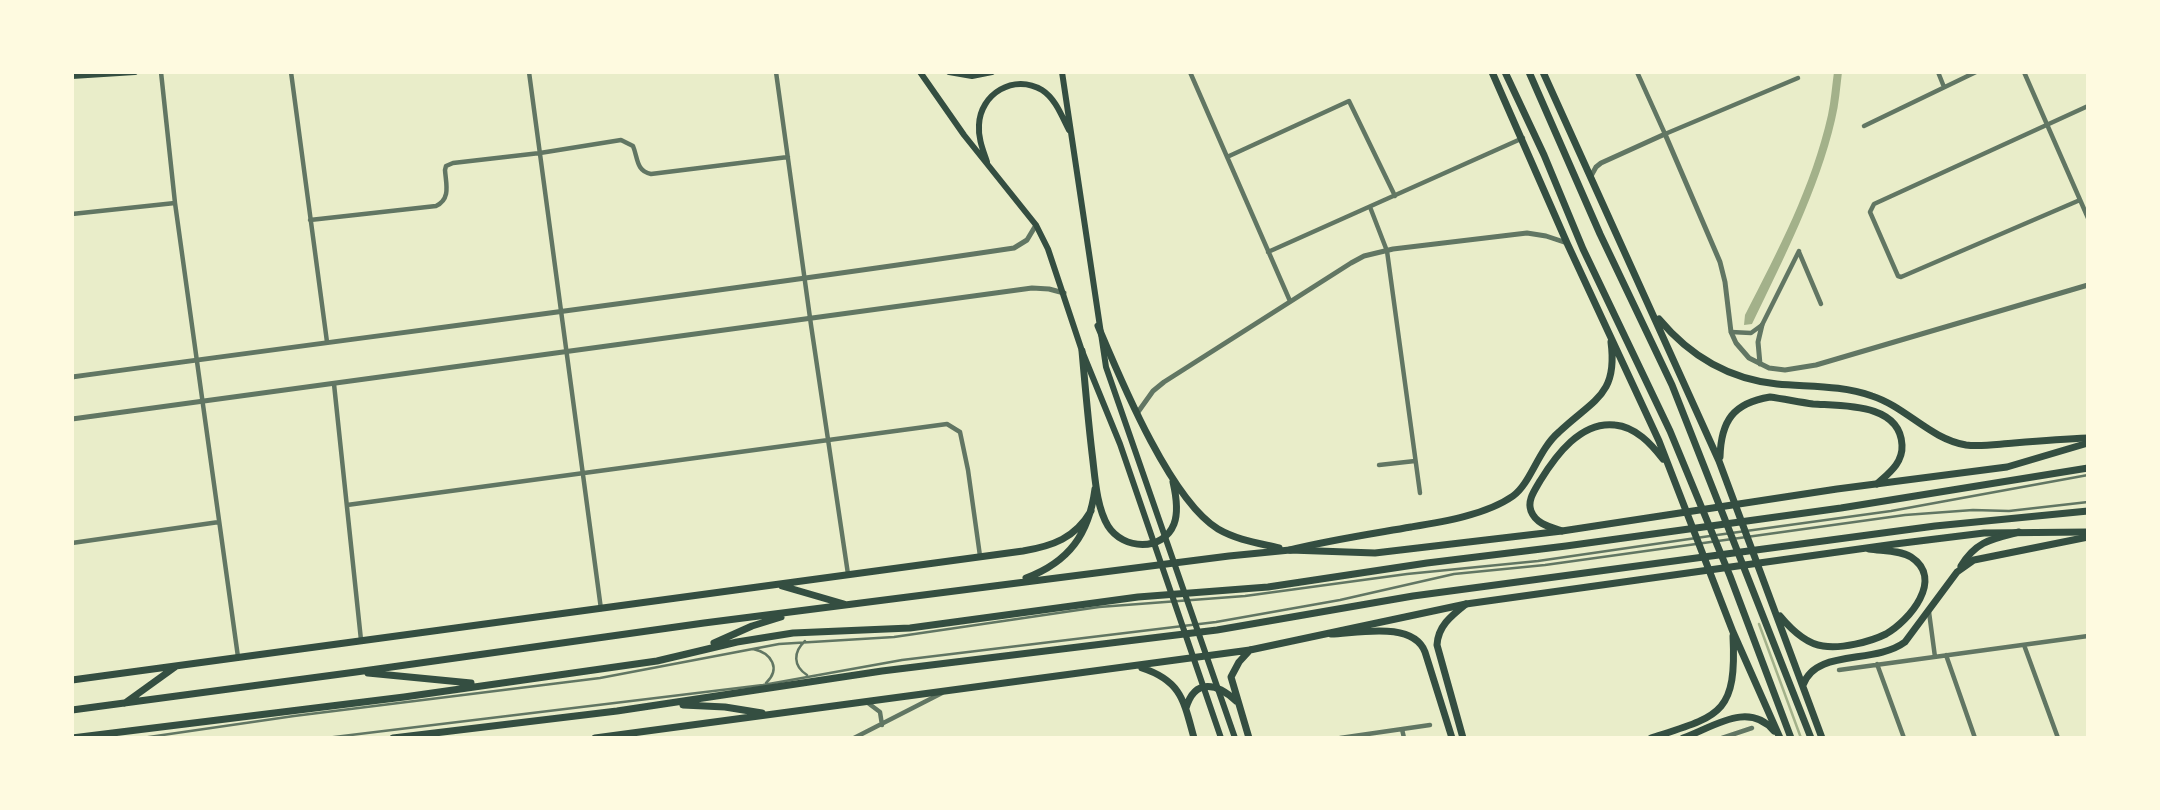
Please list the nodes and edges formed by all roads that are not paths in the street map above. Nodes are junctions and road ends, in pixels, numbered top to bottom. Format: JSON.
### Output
{"nodes":[{"id":1,"x":128,"y":72,"type":"edge"},
{"id":2,"x":135,"y":72,"type":"edge"},
{"id":3,"x":161,"y":72,"type":"edge"},
{"id":4,"x":291,"y":72,"type":"edge"},
{"id":5,"x":529,"y":72,"type":"edge"},
{"id":6,"x":776,"y":72,"type":"edge"},
{"id":7,"x":920,"y":72,"type":"edge"},
{"id":8,"x":949,"y":72,"type":"edge"},
{"id":9,"x":992,"y":72,"type":"edge"},
{"id":10,"x":1190,"y":72,"type":"edge"},
{"id":11,"x":1492,"y":72,"type":"edge"},
{"id":12,"x":1505,"y":72,"type":"edge"},
{"id":13,"x":1529,"y":72,"type":"edge"},
{"id":14,"x":1543,"y":72,"type":"edge"},
{"id":15,"x":1637,"y":72,"type":"edge"},
{"id":16,"x":1938,"y":72,"type":"edge"},
{"id":17,"x":1976,"y":72,"type":"edge"},
{"id":18,"x":2024,"y":72,"type":"edge"},
{"id":19,"x":1063,"y":73,"type":"edge"},
{"id":20,"x":72,"y":76,"type":"edge"},
{"id":21,"x":1798,"y":78,"type":"dead end"},
{"id":22,"x":1944,"y":87,"type":"junction"},
{"id":23,"x":2088,"y":106,"type":"edge"},
{"id":24,"x":1864,"y":126,"type":"dead end"},
{"id":25,"x":2048,"y":126,"type":"junction"},
{"id":26,"x":1665,"y":134,"type":"junction"},
{"id":27,"x":1072,"y":135,"type":"junction"},
{"id":28,"x":1523,"y":138,"type":"junction"},
{"id":29,"x":540,"y":153,"type":"junction"},
{"id":30,"x":788,"y":157,"type":"junction"},
{"id":31,"x":1227,"y":157,"type":"junction"},
{"id":32,"x":990,"y":168,"type":"junction"},
{"id":33,"x":1590,"y":179,"type":"junction"},
{"id":34,"x":1395,"y":196,"type":"junction"},
{"id":35,"x":2080,"y":200,"type":"junction"},
{"id":36,"x":176,"y":203,"type":"junction"},
{"id":37,"x":1370,"y":206,"type":"junction"},
{"id":38,"x":72,"y":214,"type":"edge"},
{"id":39,"x":2088,"y":218,"type":"edge"},
{"id":40,"x":310,"y":220,"type":"junction"},
{"id":41,"x":1035,"y":225,"type":"junction"},
{"id":42,"x":1567,"y":243,"type":"junction"},
{"id":43,"x":1387,"y":250,"type":"junction"},
{"id":44,"x":1268,"y":252,"type":"junction"},
{"id":45,"x":1614,"y":262,"type":"junction"},
{"id":46,"x":805,"y":279,"type":"junction"},
{"id":47,"x":1639,"y":281,"type":"junction"},
{"id":48,"x":2088,"y":285,"type":"edge"},
{"id":49,"x":1064,"y":293,"type":"junction"},
{"id":50,"x":1290,"y":301,"type":"junction"},
{"id":51,"x":1821,"y":304,"type":"dead end"},
{"id":52,"x":562,"y":310,"type":"junction"},
{"id":53,"x":1653,"y":312,"type":"junction"},
{"id":54,"x":810,"y":320,"type":"junction"},
{"id":55,"x":1762,"y":325,"type":"junction"},
{"id":56,"x":1098,"y":326,"type":"junction"},
{"id":57,"x":1731,"y":332,"type":"junction"},
{"id":58,"x":1611,"y":334,"type":"junction"},
{"id":59,"x":327,"y":342,"type":"junction"},
{"id":60,"x":1632,"y":350,"type":"junction"},
{"id":61,"x":1082,"y":351,"type":"junction"},
{"id":62,"x":567,"y":352,"type":"junction"},
{"id":63,"x":198,"y":359,"type":"junction"},
{"id":64,"x":1760,"y":364,"type":"junction"},
{"id":65,"x":72,"y":377,"type":"edge"},
{"id":66,"x":334,"y":384,"type":"junction"},
{"id":67,"x":204,"y":401,"type":"junction"},
{"id":68,"x":1138,"y":412,"type":"junction"},
{"id":69,"x":72,"y":419,"type":"edge"},
{"id":70,"x":2088,"y":441,"type":"edge"},
{"id":71,"x":828,"y":442,"type":"junction"},
{"id":72,"x":1415,"y":460,"type":"junction"},
{"id":73,"x":1719,"y":461,"type":"junction"},
{"id":74,"x":1668,"y":464,"type":"junction"},
{"id":75,"x":1379,"y":465,"type":"dead end"},
{"id":76,"x":2088,"y":468,"type":"edge"},
{"id":77,"x":583,"y":474,"type":"junction"},
{"id":78,"x":2088,"y":475,"type":"edge"},
{"id":79,"x":1171,"y":478,"type":"junction"},
{"id":80,"x":1096,"y":484,"type":"junction"},
{"id":81,"x":1877,"y":484,"type":"junction"},
{"id":82,"x":1420,"y":493,"type":"dead end"},
{"id":83,"x":2088,"y":502,"type":"edge"},
{"id":84,"x":347,"y":505,"type":"junction"},
{"id":85,"x":1091,"y":511,"type":"junction"},
{"id":86,"x":2088,"y":511,"type":"edge"},
{"id":87,"x":219,"y":523,"type":"junction"},
{"id":88,"x":1562,"y":531,"type":"junction"},
{"id":89,"x":2019,"y":532,"type":"junction"},
{"id":90,"x":2088,"y":532,"type":"edge"},
{"id":91,"x":2088,"y":537,"type":"edge"},
{"id":92,"x":72,"y":543,"type":"edge"},
{"id":93,"x":1869,"y":549,"type":"junction"},
{"id":94,"x":1290,"y":550,"type":"junction"},
{"id":95,"x":980,"y":556,"type":"junction"},
{"id":96,"x":1957,"y":572,"type":"junction"},
{"id":97,"x":848,"y":575,"type":"junction"},
{"id":98,"x":1015,"y":583,"type":"junction"},
{"id":99,"x":778,"y":584,"type":"junction"},
{"id":100,"x":1465,"y":604,"type":"junction"},
{"id":101,"x":849,"y":606,"type":"junction"},
{"id":102,"x":601,"y":609,"type":"junction"},
{"id":103,"x":1776,"y":611,"type":"junction"},
{"id":104,"x":799,"y":612,"type":"junction"},
{"id":105,"x":1929,"y":612,"type":"junction"},
{"id":106,"x":1733,"y":632,"type":"junction"},
{"id":107,"x":1331,"y":634,"type":"junction"},
{"id":108,"x":2088,"y":636,"type":"edge"},
{"id":109,"x":805,"y":641,"type":"junction"},
{"id":110,"x":361,"y":642,"type":"junction"},
{"id":111,"x":2024,"y":645,"type":"junction"},
{"id":112,"x":752,"y":649,"type":"junction"},
{"id":113,"x":1250,"y":650,"type":"junction"},
{"id":114,"x":692,"y":652,"type":"junction"},
{"id":115,"x":1946,"y":655,"type":"junction"},
{"id":116,"x":1934,"y":657,"type":"junction"},
{"id":117,"x":239,"y":658,"type":"junction"},
{"id":118,"x":1877,"y":664,"type":"junction"},
{"id":119,"x":177,"y":666,"type":"junction"},
{"id":120,"x":1138,"y":667,"type":"junction"},
{"id":121,"x":1839,"y":670,"type":"dead end"},
{"id":122,"x":356,"y":672,"type":"junction"},
{"id":123,"x":809,"y":676,"type":"junction"},
{"id":124,"x":72,"y":680,"type":"edge"},
{"id":125,"x":500,"y":683,"type":"junction"},
{"id":126,"x":763,"y":685,"type":"junction"},
{"id":127,"x":1803,"y":686,"type":"junction"},
{"id":128,"x":943,"y":693,"type":"junction"},
{"id":129,"x":1236,"y":701,"type":"junction"},
{"id":130,"x":867,"y":702,"type":"junction"},
{"id":131,"x":125,"y":703,"type":"junction"},
{"id":132,"x":651,"y":706,"type":"junction"},
{"id":133,"x":1186,"y":708,"type":"junction"},
{"id":134,"x":72,"y":709,"type":"edge"},
{"id":135,"x":769,"y":714,"type":"junction"},
{"id":136,"x":881,"y":725,"type":"junction"},
{"id":137,"x":1430,"y":725,"type":"dead end"},
{"id":138,"x":1752,"y":728,"type":"dead end"},
{"id":139,"x":1402,"y":729,"type":"junction"},
{"id":140,"x":464,"y":730,"type":"junction"},
{"id":141,"x":72,"y":738,"type":"edge"},
{"id":142,"x":142,"y":738,"type":"edge"},
{"id":143,"x":326,"y":738,"type":"edge"},
{"id":144,"x":393,"y":738,"type":"edge"},
{"id":145,"x":430,"y":738,"type":"edge"},
{"id":146,"x":595,"y":738,"type":"edge"},
{"id":147,"x":854,"y":738,"type":"edge"},
{"id":148,"x":1194,"y":738,"type":"edge"},
{"id":149,"x":1221,"y":738,"type":"edge"},
{"id":150,"x":1236,"y":738,"type":"edge"},
{"id":151,"x":1249,"y":738,"type":"edge"},
{"id":152,"x":1340,"y":738,"type":"edge"},
{"id":153,"x":1405,"y":738,"type":"edge"},
{"id":154,"x":1452,"y":738,"type":"edge"},
{"id":155,"x":1463,"y":738,"type":"edge"},
{"id":156,"x":1651,"y":738,"type":"edge"},
{"id":157,"x":1683,"y":738,"type":"edge"},
{"id":158,"x":1722,"y":738,"type":"edge"},
{"id":159,"x":1780,"y":738,"type":"edge"},
{"id":160,"x":1791,"y":738,"type":"edge"},
{"id":161,"x":1811,"y":738,"type":"edge"},
{"id":162,"x":1822,"y":738,"type":"edge"},
{"id":163,"x":1904,"y":738,"type":"edge"},
{"id":164,"x":1975,"y":738,"type":"edge"},
{"id":165,"x":2059,"y":738,"type":"edge"}],
"edges":[{"from":1,"to":2,"type":"main road"},
{"from":1,"to":20,"type":"main road"},
{"from":3,"to":36,"type":"street"},
{"from":4,"to":40,"type":"street"},
{"from":5,"to":29,"type":"street"},
{"from":6,"to":30,"type":"street"},
{"from":7,"to":32,"type":"main road"},
{"from":8,"to":9,"type":"main road"},
{"from":10,"to":31,"type":"street"},
{"from":11,"to":28,"type":"main road"},
{"from":12,"to":60,"type":"main road"},
{"from":13,"to":45,"type":"main road"},
{"from":14,"to":33,"type":"main road"},
{"from":15,"to":26,"type":"street"},
{"from":16,"to":22,"type":"street"},
{"from":17,"to":22,"type":"street"},
{"from":18,"to":25,"type":"street"},
{"from":19,"to":27,"type":"main road"},
{"from":21,"to":26,"type":"street"},
{"from":22,"to":24,"type":"street"},
{"from":23,"to":25,"type":"street"},
{"from":25,"to":35,"type":"street"},
{"from":25,"to":35,"type":"street"},
{"from":26,"to":33,"type":"street"},
{"from":26,"to":57,"type":"street"},
{"from":27,"to":32,"type":"main road"},
{"from":27,"to":56,"type":"main road"},
{"from":28,"to":34,"type":"street"},
{"from":28,"to":42,"type":"main road"},
{"from":29,"to":30,"type":"street"},
{"from":29,"to":40,"type":"street"},
{"from":29,"to":52,"type":"street"},
{"from":30,"to":46,"type":"street"},
{"from":31,"to":34,"type":"street"},
{"from":31,"to":44,"type":"street"},
{"from":32,"to":41,"type":"main road"},
{"from":33,"to":47,"type":"main road"},
{"from":34,"to":37,"type":"street"},
{"from":35,"to":39,"type":"street"},
{"from":36,"to":38,"type":"street"},
{"from":36,"to":63,"type":"street"},
{"from":37,"to":43,"type":"street"},
{"from":37,"to":44,"type":"street"},
{"from":40,"to":59,"type":"street"},
{"from":41,"to":46,"type":"street"},
{"from":41,"to":49,"type":"main road"},
{"from":42,"to":43,"type":"street"},
{"from":42,"to":58,"type":"main road"},
{"from":43,"to":50,"type":"street"},
{"from":43,"to":72,"type":"street"},
{"from":44,"to":50,"type":"street"},
{"from":45,"to":47,"type":"main road"},
{"from":45,"to":161,"type":"main road"},
{"from":46,"to":52,"type":"street"},
{"from":46,"to":54,"type":"street"},
{"from":47,"to":53,"type":"main road"},
{"from":48,"to":64,"type":"street"},
{"from":49,"to":54,"type":"street"},
{"from":49,"to":61,"type":"main road"},
{"from":50,"to":68,"type":"street"},
{"from":51,"to":55,"type":"street"},
{"from":52,"to":59,"type":"street"},
{"from":52,"to":62,"type":"street"},
{"from":53,"to":70,"type":"main road"},
{"from":53,"to":73,"type":"main road"},
{"from":54,"to":62,"type":"street"},
{"from":54,"to":71,"type":"street"},
{"from":55,"to":57,"type":"street"},
{"from":55,"to":64,"type":"street"},
{"from":56,"to":68,"type":"main road"},
{"from":56,"to":150,"type":"main road"},
{"from":57,"to":64,"type":"street"},
{"from":58,"to":60,"type":"main road"},
{"from":58,"to":74,"type":"main road"},
{"from":58,"to":94,"type":"main road"},
{"from":59,"to":63,"type":"street"},
{"from":60,"to":160,"type":"main road"},
{"from":61,"to":80,"type":"main road"},
{"from":61,"to":149,"type":"main road"},
{"from":62,"to":66,"type":"street"},
{"from":62,"to":77,"type":"street"},
{"from":63,"to":65,"type":"street"},
{"from":63,"to":67,"type":"street"},
{"from":66,"to":67,"type":"street"},
{"from":66,"to":84,"type":"street"},
{"from":67,"to":69,"type":"street"},
{"from":67,"to":87,"type":"street"},
{"from":68,"to":79,"type":"main road"},
{"from":70,"to":81,"type":"main road"},
{"from":71,"to":77,"type":"street"},
{"from":71,"to":95,"type":"street"},
{"from":71,"to":97,"type":"street"},
{"from":72,"to":75,"type":"street"},
{"from":72,"to":82,"type":"street"},
{"from":73,"to":81,"type":"main road"},
{"from":73,"to":103,"type":"main road"},
{"from":74,"to":88,"type":"main road"},
{"from":74,"to":106,"type":"main road"},
{"from":76,"to":114,"type":"main road"},
{"from":77,"to":84,"type":"street"},
{"from":77,"to":102,"type":"street"},
{"from":78,"to":109,"type":"lane"},
{"from":79,"to":80,"type":"main road"},
{"from":79,"to":94,"type":"main road"},
{"from":80,"to":85,"type":"main road"},
{"from":81,"to":88,"type":"main road"},
{"from":83,"to":123,"type":"lane"},
{"from":84,"to":110,"type":"street"},
{"from":85,"to":95,"type":"main road"},
{"from":85,"to":98,"type":"main road"},
{"from":86,"to":132,"type":"main road"},
{"from":87,"to":92,"type":"street"},
{"from":87,"to":117,"type":"street"},
{"from":88,"to":94,"type":"main road"},
{"from":89,"to":90,"type":"main road"},
{"from":89,"to":93,"type":"main road"},
{"from":89,"to":96,"type":"main road"},
{"from":91,"to":96,"type":"main road"},
{"from":93,"to":100,"type":"main road"},
{"from":93,"to":103,"type":"main road"},
{"from":94,"to":98,"type":"main road"},
{"from":95,"to":97,"type":"main road"},
{"from":96,"to":105,"type":"main road"},
{"from":97,"to":99,"type":"main road"},
{"from":98,"to":101,"type":"main road"},
{"from":99,"to":101,"type":"main road"},
{"from":99,"to":102,"type":"main road"},
{"from":100,"to":107,"type":"main road"},
{"from":100,"to":155,"type":"main road"},
{"from":101,"to":104,"type":"main road"},
{"from":102,"to":110,"type":"main road"},
{"from":103,"to":127,"type":"main road"},
{"from":104,"to":114,"type":"main road"},
{"from":104,"to":122,"type":"main road"},
{"from":105,"to":116,"type":"street"},
{"from":105,"to":127,"type":"main road"},
{"from":106,"to":156,"type":"main road"},
{"from":106,"to":159,"type":"main road"},
{"from":107,"to":113,"type":"main road"},
{"from":107,"to":154,"type":"main road"},
{"from":108,"to":111,"type":"street"},
{"from":109,"to":112,"type":"lane"},
{"from":109,"to":123,"type":"lane"},
{"from":110,"to":117,"type":"main road"},
{"from":111,"to":115,"type":"street"},
{"from":111,"to":165,"type":"street"},
{"from":112,"to":126,"type":"lane"},
{"from":112,"to":142,"type":"lane"},
{"from":113,"to":120,"type":"main road"},
{"from":113,"to":129,"type":"main road"},
{"from":114,"to":125,"type":"main road"},
{"from":115,"to":116,"type":"street"},
{"from":115,"to":164,"type":"street"},
{"from":116,"to":118,"type":"street"},
{"from":117,"to":119,"type":"main road"},
{"from":118,"to":121,"type":"street"},
{"from":118,"to":163,"type":"street"},
{"from":119,"to":124,"type":"main road"},
{"from":119,"to":131,"type":"main road"},
{"from":120,"to":128,"type":"main road"},
{"from":120,"to":133,"type":"main road"},
{"from":122,"to":125,"type":"main road"},
{"from":122,"to":131,"type":"main road"},
{"from":123,"to":126,"type":"lane"},
{"from":125,"to":141,"type":"main road"},
{"from":126,"to":143,"type":"lane"},
{"from":127,"to":162,"type":"main road"},
{"from":128,"to":130,"type":"main road"},
{"from":128,"to":136,"type":"street"},
{"from":129,"to":133,"type":"main road"},
{"from":129,"to":151,"type":"main road"},
{"from":130,"to":135,"type":"main road"},
{"from":130,"to":136,"type":"street"},
{"from":131,"to":134,"type":"main road"},
{"from":132,"to":135,"type":"main road"},
{"from":132,"to":140,"type":"main road"},
{"from":133,"to":148,"type":"main road"},
{"from":135,"to":146,"type":"main road"},
{"from":136,"to":147,"type":"street"},
{"from":137,"to":139,"type":"street"},
{"from":138,"to":158,"type":"street"},
{"from":139,"to":152,"type":"street"},
{"from":139,"to":153,"type":"street"},
{"from":140,"to":144,"type":"main road"},
{"from":140,"to":145,"type":"main road"},
{"from":157,"to":159,"type":"main road"}]}
